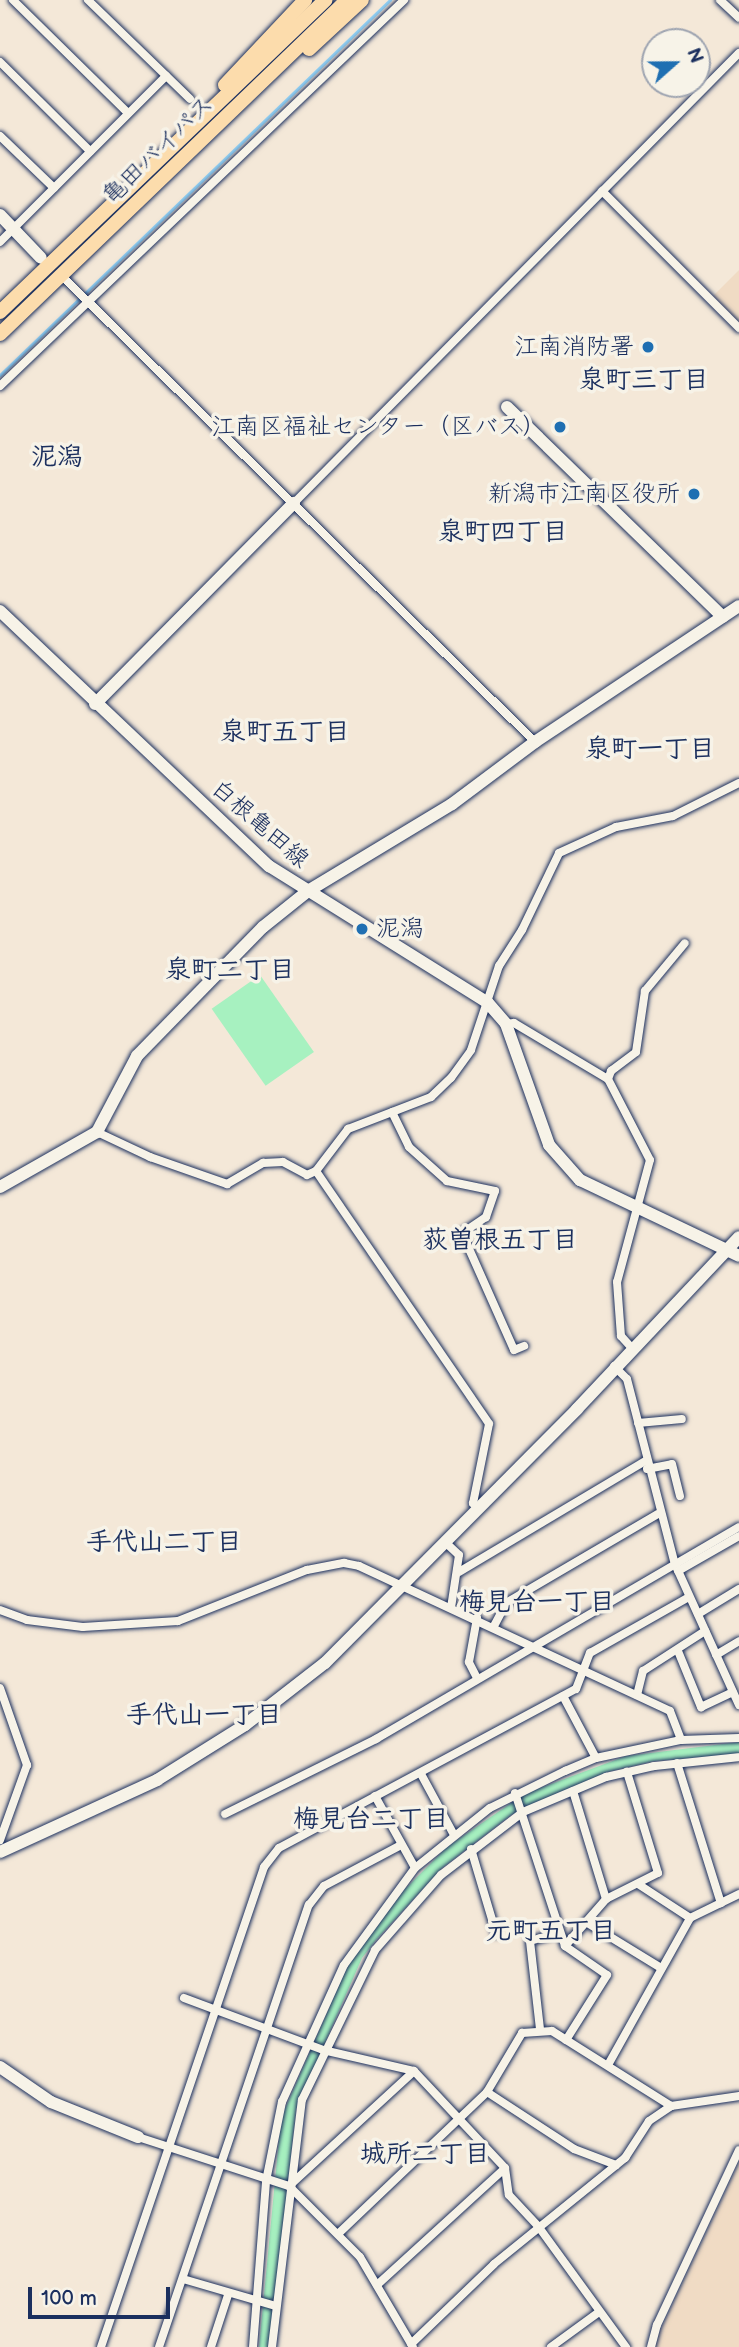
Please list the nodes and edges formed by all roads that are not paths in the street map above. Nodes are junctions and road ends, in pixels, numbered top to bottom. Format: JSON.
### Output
{"nodes":[{"id":1,"x":13,"y":0,"type":"edge"},
{"id":2,"x":88,"y":0,"type":"edge"},
{"id":3,"x":305,"y":0,"type":"edge"},
{"id":4,"x":325,"y":0,"type":"edge"},
{"id":5,"x":347,"y":0,"type":"edge"},
{"id":6,"x":362,"y":0,"type":"edge"},
{"id":7,"x":404,"y":0,"type":"edge"},
{"id":8,"x":720,"y":0,"type":"edge"},
{"id":9,"x":739,"y":18,"type":"edge"},
{"id":10,"x":739,"y":53,"type":"edge"},
{"id":11,"x":0,"y":62,"type":"edge"},
{"id":12,"x":166,"y":76,"type":"junction"},
{"id":13,"x":248,"y":95,"type":"junction"},
{"id":14,"x":190,"y":99,"type":"dead end"},
{"id":15,"x":128,"y":113,"type":"junction"},
{"id":16,"x":0,"y":136,"type":"edge"},
{"id":17,"x":90,"y":150,"type":"junction"},
{"id":18,"x":166,"y":152,"type":"junction"},
{"id":19,"x":54,"y":188,"type":"junction"},
{"id":20,"x":602,"y":191,"type":"junction"},
{"id":21,"x":0,"y":215,"type":"edge"},
{"id":22,"x":14,"y":229,"type":"junction"},
{"id":23,"x":0,"y":242,"type":"edge"},
{"id":24,"x":41,"y":258,"type":"dead end"},
{"id":25,"x":66,"y":280,"type":"dead end"},
{"id":26,"x":86,"y":301,"type":"junction"},
{"id":27,"x":0,"y":312,"type":"edge"},
{"id":28,"x":739,"y":328,"type":"edge"},
{"id":29,"x":0,"y":334,"type":"edge"},
{"id":30,"x":0,"y":386,"type":"edge"},
{"id":31,"x":507,"y":407,"type":"dead end"},
{"id":32,"x":294,"y":503,"type":"junction"},
{"id":33,"x":739,"y":606,"type":"edge"},
{"id":34,"x":0,"y":611,"type":"edge"},
{"id":35,"x":723,"y":617,"type":"junction"},
{"id":36,"x":95,"y":704,"type":"junction"},
{"id":37,"x":535,"y":742,"type":"junction"},
{"id":38,"x":739,"y":783,"type":"edge"},
{"id":39,"x":308,"y":891,"type":"junction"},
{"id":40,"x":685,"y":943,"type":"dead end"},
{"id":41,"x":488,"y":1003,"type":"junction"},
{"id":42,"x":506,"y":1024,"type":"junction"},
{"id":43,"x":608,"y":1079,"type":"junction"},
{"id":44,"x":392,"y":1112,"type":"junction"},
{"id":45,"x":97,"y":1132,"type":"junction"},
{"id":46,"x":316,"y":1171,"type":"junction"},
{"id":47,"x":0,"y":1187,"type":"edge"},
{"id":48,"x":639,"y":1208,"type":"junction"},
{"id":49,"x":739,"y":1237,"type":"edge"},
{"id":50,"x":733,"y":1253,"type":"edge"},
{"id":51,"x":524,"y":1346,"type":"dead end"},
{"id":52,"x":631,"y":1347,"type":"junction"},
{"id":53,"x":614,"y":1366,"type":"junction"},
{"id":54,"x":682,"y":1419,"type":"dead end"},
{"id":55,"x":638,"y":1423,"type":"junction"},
{"id":56,"x":646,"y":1465,"type":"junction"},
{"id":57,"x":680,"y":1496,"type":"dead end"},
{"id":58,"x":478,"y":1510,"type":"junction"},
{"id":59,"x":658,"y":1514,"type":"junction"},
{"id":60,"x":739,"y":1527,"type":"edge"},
{"id":61,"x":739,"y":1536,"type":"edge"},
{"id":62,"x":445,"y":1542,"type":"junction"},
{"id":63,"x":676,"y":1567,"type":"junction"},
{"id":64,"x":458,"y":1572,"type":"junction"},
{"id":65,"x":401,"y":1586,"type":"junction"},
{"id":66,"x":739,"y":1589,"type":"edge"},
{"id":67,"x":689,"y":1597,"type":"junction"},
{"id":68,"x":451,"y":1608,"type":"junction"},
{"id":69,"x":0,"y":1610,"type":"edge"},
{"id":70,"x":698,"y":1614,"type":"junction"},
{"id":71,"x":477,"y":1618,"type":"junction"},
{"id":72,"x":494,"y":1626,"type":"junction"},
{"id":73,"x":705,"y":1631,"type":"junction"},
{"id":74,"x":739,"y":1641,"type":"edge"},
{"id":75,"x":533,"y":1645,"type":"junction"},
{"id":76,"x":678,"y":1651,"type":"junction"},
{"id":77,"x":716,"y":1654,"type":"junction"},
{"id":78,"x":584,"y":1671,"type":"junction"},
{"id":79,"x":477,"y":1678,"type":"junction"},
{"id":80,"x":0,"y":1688,"type":"edge"},
{"id":81,"x":733,"y":1692,"type":"junction"},
{"id":82,"x":637,"y":1695,"type":"junction"},
{"id":83,"x":564,"y":1696,"type":"junction"},
{"id":84,"x":739,"y":1705,"type":"edge"},
{"id":85,"x":739,"y":1738,"type":"edge"},
{"id":86,"x":681,"y":1740,"type":"junction"},
{"id":87,"x":739,"y":1757,"type":"edge"},
{"id":88,"x":596,"y":1758,"type":"junction"},
{"id":89,"x":677,"y":1763,"type":"junction"},
{"id":90,"x":627,"y":1772,"type":"junction"},
{"id":91,"x":421,"y":1774,"type":"junction"},
{"id":92,"x":573,"y":1791,"type":"junction"},
{"id":93,"x":515,"y":1793,"type":"junction"},
{"id":94,"x":375,"y":1796,"type":"junction"},
{"id":95,"x":523,"y":1812,"type":"junction"},
{"id":96,"x":225,"y":1814,"type":"dead end"},
{"id":97,"x":454,"y":1835,"type":"junction"},
{"id":98,"x":0,"y":1840,"type":"edge"},
{"id":99,"x":401,"y":1846,"type":"junction"},
{"id":100,"x":471,"y":1849,"type":"junction"},
{"id":101,"x":0,"y":1852,"type":"edge"},
{"id":102,"x":415,"y":1868,"type":"junction"},
{"id":103,"x":638,"y":1884,"type":"junction"},
{"id":104,"x":739,"y":1894,"type":"edge"},
{"id":105,"x":606,"y":1899,"type":"junction"},
{"id":106,"x":720,"y":1903,"type":"junction"},
{"id":107,"x":690,"y":1918,"type":"junction"},
{"id":108,"x":586,"y":1922,"type":"junction"},
{"id":109,"x":496,"y":1933,"type":"dead end"},
{"id":110,"x":558,"y":1933,"type":"junction"},
{"id":111,"x":565,"y":1946,"type":"junction"},
{"id":112,"x":662,"y":1968,"type":"junction"},
{"id":113,"x":184,"y":1998,"type":"dead end"},
{"id":114,"x":214,"y":2008,"type":"junction"},
{"id":115,"x":267,"y":2027,"type":"junction"},
{"id":116,"x":540,"y":2029,"type":"junction"},
{"id":117,"x":566,"y":2040,"type":"junction"},
{"id":118,"x":309,"y":2042,"type":"junction"},
{"id":119,"x":323,"y":2050,"type":"junction"},
{"id":120,"x":608,"y":2065,"type":"junction"},
{"id":121,"x":0,"y":2067,"type":"edge"},
{"id":122,"x":414,"y":2071,"type":"junction"},
{"id":123,"x":487,"y":2092,"type":"junction"},
{"id":124,"x":739,"y":2096,"type":"edge"},
{"id":125,"x":671,"y":2106,"type":"junction"},
{"id":126,"x":460,"y":2119,"type":"junction"},
{"id":127,"x":138,"y":2137,"type":"joint"},
{"id":128,"x":170,"y":2147,"type":"junction"},
{"id":129,"x":739,"y":2150,"type":"edge"},
{"id":130,"x":220,"y":2164,"type":"junction"},
{"id":131,"x":616,"y":2165,"type":"junction"},
{"id":132,"x":505,"y":2168,"type":"junction"},
{"id":133,"x":266,"y":2181,"type":"junction"},
{"id":134,"x":289,"y":2186,"type":"junction"},
{"id":135,"x":538,"y":2226,"type":"junction"},
{"id":136,"x":339,"y":2233,"type":"junction"},
{"id":137,"x":183,"y":2279,"type":"junction"},
{"id":138,"x":377,"y":2285,"type":"junction"},
{"id":139,"x":228,"y":2295,"type":"junction"},
{"id":140,"x":258,"y":2302,"type":"junction"},
{"id":141,"x":276,"y":2306,"type":"junction"},
{"id":142,"x":599,"y":2312,"type":"junction"},
{"id":143,"x":412,"y":2345,"type":"edge"},
{"id":144,"x":101,"y":2347,"type":"edge"},
{"id":145,"x":159,"y":2347,"type":"edge"},
{"id":146,"x":211,"y":2347,"type":"edge"},
{"id":147,"x":253,"y":2347,"type":"edge"},
{"id":148,"x":272,"y":2347,"type":"edge"},
{"id":149,"x":551,"y":2347,"type":"edge"},
{"id":150,"x":626,"y":2347,"type":"edge"},
{"id":151,"x":651,"y":2347,"type":"edge"}],
"edges":[{"from":1,"to":15,"type":"street"},
{"from":2,"to":12,"type":"street"},
{"from":3,"to":18,"type":"highway"},
{"from":4,"to":18,"type":"highway","name":"亀田バイパス"},
{"from":5,"to":13,"type":"highway","name":"亀田バイパス"},
{"from":6,"to":13,"type":"highway"},
{"from":7,"to":26,"type":"street"},
{"from":8,"to":9,"type":"street"},
{"from":10,"to":20,"type":"street"},
{"from":11,"to":17,"type":"street"},
{"from":12,"to":14,"type":"street"},
{"from":12,"to":15,"type":"street"},
{"from":13,"to":29,"type":"highway","name":"亀田バイパス"},
{"from":15,"to":17,"type":"street"},
{"from":16,"to":19,"type":"street"},
{"from":17,"to":19,"type":"street"},
{"from":18,"to":27,"type":"highway","name":"亀田バイパス"},
{"from":19,"to":22,"type":"street"},
{"from":20,"to":28,"type":"street"},
{"from":20,"to":32,"type":"street"},
{"from":21,"to":22,"type":"street"},
{"from":22,"to":23,"type":"street"},
{"from":22,"to":24,"type":"street"},
{"from":25,"to":26,"type":"street"},
{"from":26,"to":30,"type":"street"},
{"from":26,"to":32,"type":"street"},
{"from":31,"to":35,"type":"street"},
{"from":32,"to":36,"type":"street"},
{"from":32,"to":37,"type":"street"},
{"from":33,"to":35,"type":"street"},
{"from":34,"to":36,"type":"street","name":"白根亀田線"},
{"from":35,"to":37,"type":"street"},
{"from":36,"to":39,"type":"street","name":"白根亀田線"},
{"from":37,"to":39,"type":"street"},
{"from":38,"to":41,"type":"street"},
{"from":39,"to":41,"type":"street","name":"白根亀田線"},
{"from":39,"to":45,"type":"street"},
{"from":40,"to":43,"type":"street"},
{"from":41,"to":42,"type":"street","name":"白根亀田線"},
{"from":41,"to":44,"type":"street"},
{"from":42,"to":43,"type":"street"},
{"from":42,"to":48,"type":"street","name":"白根亀田線"},
{"from":43,"to":48,"type":"street"},
{"from":44,"to":46,"type":"street"},
{"from":44,"to":51,"type":"street"},
{"from":45,"to":46,"type":"street"},
{"from":45,"to":47,"type":"street"},
{"from":46,"to":58,"type":"street"},
{"from":48,"to":50,"type":"street","name":"白根亀田線"},
{"from":48,"to":52,"type":"street"},
{"from":49,"to":50,"type":"street"},
{"from":50,"to":52,"type":"street"},
{"from":52,"to":53,"type":"street"},
{"from":53,"to":55,"type":"street"},
{"from":53,"to":58,"type":"street"},
{"from":54,"to":55,"type":"street"},
{"from":55,"to":56,"type":"street"},
{"from":56,"to":57,"type":"street"},
{"from":56,"to":59,"type":"street"},
{"from":56,"to":64,"type":"street"},
{"from":58,"to":62,"type":"street"},
{"from":59,"to":63,"type":"street"},
{"from":59,"to":72,"type":"street"},
{"from":60,"to":63,"type":"street"},
{"from":61,"to":63,"type":"street"},
{"from":62,"to":64,"type":"street"},
{"from":62,"to":65,"type":"street"},
{"from":63,"to":67,"type":"street"},
{"from":63,"to":75,"type":"street"},
{"from":64,"to":68,"type":"street"},
{"from":65,"to":68,"type":"street"},
{"from":65,"to":69,"type":"street"},
{"from":65,"to":101,"type":"street"},
{"from":66,"to":70,"type":"street"},
{"from":67,"to":70,"type":"street"},
{"from":67,"to":78,"type":"street"},
{"from":68,"to":71,"type":"street"},
{"from":70,"to":73,"type":"street"},
{"from":71,"to":72,"type":"street"},
{"from":71,"to":79,"type":"street"},
{"from":72,"to":75,"type":"street"},
{"from":73,"to":76,"type":"street"},
{"from":73,"to":77,"type":"street"},
{"from":74,"to":77,"type":"street"},
{"from":75,"to":78,"type":"street"},
{"from":75,"to":79,"type":"street"},
{"from":76,"to":81,"type":"street"},
{"from":76,"to":82,"type":"street"},
{"from":77,"to":81,"type":"street"},
{"from":78,"to":82,"type":"street"},
{"from":78,"to":83,"type":"street"},
{"from":79,"to":96,"type":"street"},
{"from":80,"to":98,"type":"street"},
{"from":81,"to":84,"type":"street"},
{"from":82,"to":86,"type":"street"},
{"from":83,"to":88,"type":"street"},
{"from":83,"to":91,"type":"street"},
{"from":85,"to":86,"type":"street"},
{"from":86,"to":88,"type":"street"},
{"from":87,"to":89,"type":"street"},
{"from":88,"to":93,"type":"street"},
{"from":89,"to":90,"type":"street"},
{"from":89,"to":106,"type":"street"},
{"from":90,"to":92,"type":"street"},
{"from":90,"to":103,"type":"street"},
{"from":91,"to":94,"type":"street"},
{"from":91,"to":97,"type":"street"},
{"from":92,"to":95,"type":"street"},
{"from":92,"to":105,"type":"street"},
{"from":93,"to":95,"type":"street"},
{"from":93,"to":97,"type":"street"},
{"from":94,"to":99,"type":"street"},
{"from":94,"to":114,"type":"street"},
{"from":95,"to":100,"type":"street"},
{"from":95,"to":110,"type":"street"},
{"from":97,"to":102,"type":"street"},
{"from":99,"to":102,"type":"street"},
{"from":99,"to":115,"type":"street"},
{"from":100,"to":109,"type":"street"},
{"from":100,"to":119,"type":"street"},
{"from":102,"to":118,"type":"street"},
{"from":103,"to":105,"type":"street"},
{"from":103,"to":107,"type":"street"},
{"from":104,"to":106,"type":"street"},
{"from":105,"to":108,"type":"street"},
{"from":106,"to":107,"type":"street"},
{"from":107,"to":112,"type":"street"},
{"from":108,"to":111,"type":"street"},
{"from":108,"to":112,"type":"street"},
{"from":110,"to":111,"type":"street"},
{"from":110,"to":116,"type":"street"},
{"from":111,"to":117,"type":"street"},
{"from":112,"to":120,"type":"street"},
{"from":113,"to":114,"type":"street"},
{"from":114,"to":115,"type":"street"},
{"from":114,"to":128,"type":"street"},
{"from":115,"to":118,"type":"street"},
{"from":115,"to":130,"type":"street"},
{"from":116,"to":117,"type":"street"},
{"from":116,"to":123,"type":"street"},
{"from":117,"to":120,"type":"street"},
{"from":118,"to":119,"type":"street"},
{"from":118,"to":133,"type":"street"},
{"from":119,"to":122,"type":"street"},
{"from":119,"to":134,"type":"street"},
{"from":120,"to":125,"type":"street"},
{"from":121,"to":127,"type":"street"},
{"from":122,"to":126,"type":"street"},
{"from":122,"to":134,"type":"street"},
{"from":123,"to":126,"type":"street"},
{"from":123,"to":131,"type":"street"},
{"from":124,"to":125,"type":"street"},
{"from":125,"to":131,"type":"street"},
{"from":126,"to":132,"type":"street"},
{"from":126,"to":136,"type":"street"},
{"from":127,"to":128,"type":"street"},
{"from":128,"to":130,"type":"street"},
{"from":128,"to":144,"type":"street"},
{"from":129,"to":151,"type":"street"},
{"from":130,"to":133,"type":"street"},
{"from":130,"to":137,"type":"street"},
{"from":131,"to":135,"type":"street"},
{"from":132,"to":135,"type":"street"},
{"from":132,"to":138,"type":"street"},
{"from":133,"to":134,"type":"street"},
{"from":133,"to":140,"type":"street"},
{"from":134,"to":136,"type":"street"},
{"from":134,"to":141,"type":"street"},
{"from":135,"to":142,"type":"street"},
{"from":135,"to":143,"type":"street"},
{"from":136,"to":138,"type":"street"},
{"from":137,"to":139,"type":"street"},
{"from":137,"to":145,"type":"street"},
{"from":138,"to":143,"type":"street"},
{"from":139,"to":140,"type":"street"},
{"from":139,"to":146,"type":"street"},
{"from":140,"to":141,"type":"street"},
{"from":140,"to":147,"type":"street"},
{"from":141,"to":148,"type":"street"},
{"from":142,"to":149,"type":"street"},
{"from":142,"to":150,"type":"street"}]}
